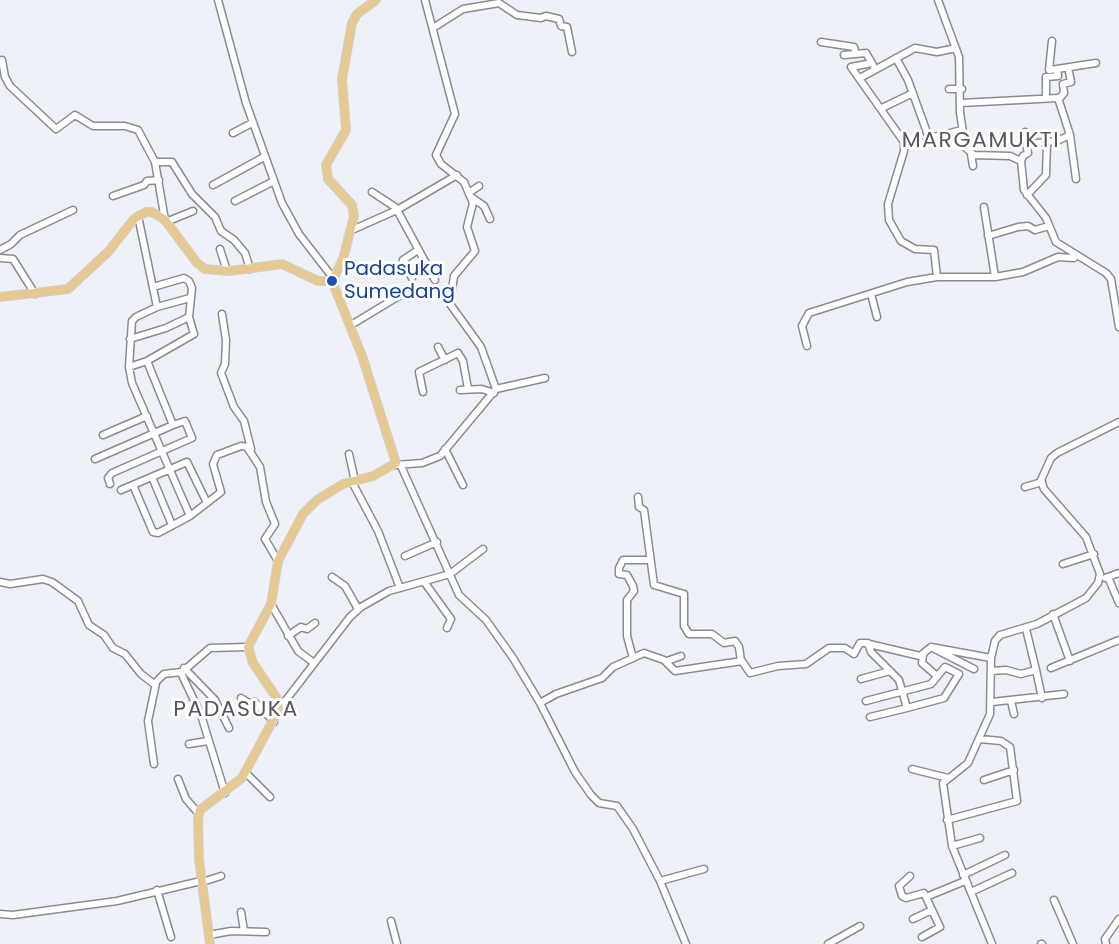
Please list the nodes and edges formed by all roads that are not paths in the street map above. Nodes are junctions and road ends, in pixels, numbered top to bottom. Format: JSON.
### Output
{"nodes":[{"id":1,"x":218,"y":0,"type":"edge"},
{"id":2,"x":376,"y":0,"type":"edge"},
{"id":3,"x":425,"y":0,"type":"edge"},
{"id":4,"x":938,"y":0,"type":"edge"},
{"id":5,"x":485,"y":3,"type":"edge"},
{"id":6,"x":433,"y":28,"type":"junction"},
{"id":7,"x":1052,"y":40,"type":"dead end"},
{"id":8,"x":821,"y":42,"type":"dead end"},
{"id":9,"x":956,"y":48,"type":"junction"},
{"id":10,"x":572,"y":52,"type":"dead end"},
{"id":11,"x":856,"y":54,"type":"junction"},
{"id":12,"x":844,"y":55,"type":"dead end"},
{"id":13,"x":896,"y":58,"type":"junction"},
{"id":14,"x":2,"y":60,"type":"dead end"},
{"id":15,"x":1096,"y":63,"type":"dead end"},
{"id":16,"x":873,"y":66,"type":"junction"},
{"id":17,"x":1057,"y":69,"type":"junction"},
{"id":18,"x":1070,"y":72,"type":"dead end"},
{"id":19,"x":860,"y":78,"type":"junction"},
{"id":20,"x":949,"y":89,"type":"dead end"},
{"id":21,"x":962,"y":89,"type":"junction"},
{"id":22,"x":913,"y":93,"type":"junction"},
{"id":23,"x":1046,"y":98,"type":"junction"},
{"id":24,"x":1059,"y":99,"type":"junction"},
{"id":25,"x":961,"y":103,"type":"junction"},
{"id":26,"x":882,"y":108,"type":"junction"},
{"id":27,"x":252,"y":123,"type":"junction"},
{"id":28,"x":962,"y":130,"type":"junction"},
{"id":29,"x":1025,"y":132,"type":"dead end"},
{"id":30,"x":233,"y":133,"type":"dead end"},
{"id":31,"x":1070,"y":135,"type":"junction"},
{"id":32,"x":929,"y":138,"type":"junction"},
{"id":33,"x":904,"y":142,"type":"junction"},
{"id":34,"x":1047,"y":143,"type":"junction"},
{"id":35,"x":1026,"y":144,"type":"junction"},
{"id":36,"x":970,"y":154,"type":"junction"},
{"id":37,"x":264,"y":157,"type":"junction"},
{"id":38,"x":1021,"y":161,"type":"junction"},
{"id":39,"x":154,"y":162,"type":"junction"},
{"id":40,"x":972,"y":166,"type":"dead end"},
{"id":41,"x":458,"y":175,"type":"junction"},
{"id":42,"x":1076,"y":179,"type":"dead end"},
{"id":43,"x":159,"y":180,"type":"junction"},
{"id":44,"x":274,"y":181,"type":"junction"},
{"id":45,"x":213,"y":185,"type":"dead end"},
{"id":46,"x":479,"y":186,"type":"dead end"},
{"id":47,"x":372,"y":192,"type":"dead end"},
{"id":48,"x":470,"y":195,"type":"junction"},
{"id":49,"x":1027,"y":195,"type":"junction"},
{"id":50,"x":113,"y":196,"type":"dead end"},
{"id":51,"x":234,"y":201,"type":"dead end"},
{"id":52,"x":984,"y":207,"type":"dead end"},
{"id":53,"x":397,"y":209,"type":"junction"},
{"id":54,"x":72,"y":210,"type":"dead end"},
{"id":55,"x":193,"y":211,"type":"dead end"},
{"id":56,"x":138,"y":216,"type":"junction"},
{"id":57,"x":490,"y":219,"type":"dead end"},
{"id":58,"x":166,"y":221,"type":"junction"},
{"id":59,"x":1050,"y":226,"type":"junction"},
{"id":60,"x":352,"y":230,"type":"junction"},
{"id":61,"x":988,"y":236,"type":"junction"},
{"id":62,"x":220,"y":249,"type":"dead end"},
{"id":63,"x":0,"y":250,"type":"edge"},
{"id":64,"x":418,"y":250,"type":"junction"},
{"id":65,"x":0,"y":258,"type":"edge"},
{"id":66,"x":1086,"y":262,"type":"junction"},
{"id":67,"x":250,"y":269,"type":"junction"},
{"id":68,"x":227,"y":271,"type":"junction"},
{"id":69,"x":937,"y":277,"type":"junction"},
{"id":70,"x":995,"y":277,"type":"junction"},
{"id":71,"x":412,"y":278,"type":"dead end"},
{"id":72,"x":333,"y":279,"type":"junction"},
{"id":73,"x":435,"y":280,"type":"dead end"},
{"id":74,"x":153,"y":287,"type":"junction"},
{"id":75,"x":35,"y":294,"type":"junction"},
{"id":76,"x":450,"y":294,"type":"junction"},
{"id":77,"x":871,"y":294,"type":"junction"},
{"id":78,"x":0,"y":297,"type":"edge"},
{"id":79,"x":190,"y":298,"type":"junction"},
{"id":80,"x":156,"y":307,"type":"junction"},
{"id":81,"x":222,"y":314,"type":"dead end"},
{"id":82,"x":189,"y":317,"type":"junction"},
{"id":83,"x":877,"y":317,"type":"dead end"},
{"id":84,"x":351,"y":325,"type":"junction"},
{"id":85,"x":1119,"y":327,"type":"edge"},
{"id":86,"x":130,"y":339,"type":"junction"},
{"id":87,"x":807,"y":346,"type":"dead end"},
{"id":88,"x":438,"y":347,"type":"dead end"},
{"id":89,"x":445,"y":360,"type":"junction"},
{"id":90,"x":147,"y":361,"type":"junction"},
{"id":91,"x":129,"y":367,"type":"junction"},
{"id":92,"x":545,"y":378,"type":"dead end"},
{"id":93,"x":468,"y":389,"type":"junction"},
{"id":94,"x":460,"y":390,"type":"dead end"},
{"id":95,"x":495,"y":391,"type":"junction"},
{"id":96,"x":423,"y":392,"type":"dead end"},
{"id":97,"x":147,"y":416,"type":"junction"},
{"id":98,"x":1119,"y":422,"type":"edge"},
{"id":99,"x":172,"y":425,"type":"junction"},
{"id":100,"x":154,"y":434,"type":"junction"},
{"id":101,"x":103,"y":435,"type":"dead end"},
{"id":102,"x":250,"y":449,"type":"junction"},
{"id":103,"x":445,"y":449,"type":"junction"},
{"id":104,"x":162,"y":451,"type":"junction"},
{"id":105,"x":349,"y":454,"type":"dead end"},
{"id":106,"x":95,"y":459,"type":"dead end"},
{"id":107,"x":398,"y":466,"type":"junction"},
{"id":108,"x":170,"y":469,"type":"junction"},
{"id":109,"x":152,"y":477,"type":"junction"},
{"id":110,"x":354,"y":482,"type":"junction"},
{"id":111,"x":1042,"y":482,"type":"junction"},
{"id":112,"x":110,"y":484,"type":"dead end"},
{"id":113,"x":133,"y":485,"type":"junction"},
{"id":114,"x":463,"y":485,"type":"dead end"},
{"id":115,"x":1025,"y":487,"type":"dead end"},
{"id":116,"x":121,"y":490,"type":"dead end"},
{"id":117,"x":638,"y":497,"type":"dead end"},
{"id":118,"x":207,"y":503,"type":"junction"},
{"id":119,"x":190,"y":516,"type":"junction"},
{"id":120,"x":172,"y":525,"type":"junction"},
{"id":121,"x":437,"y":542,"type":"junction"},
{"id":122,"x":483,"y":549,"type":"dead end"},
{"id":123,"x":1094,"y":554,"type":"junction"},
{"id":124,"x":405,"y":556,"type":"dead end"},
{"id":125,"x":649,"y":560,"type":"junction"},
{"id":126,"x":278,"y":561,"type":"junction"},
{"id":127,"x":1063,"y":564,"type":"dead end"},
{"id":128,"x":450,"y":574,"type":"junction"},
{"id":129,"x":1118,"y":575,"type":"edge"},
{"id":130,"x":332,"y":577,"type":"dead end"},
{"id":131,"x":1108,"y":577,"type":"junction"},
{"id":132,"x":1099,"y":580,"type":"junction"},
{"id":133,"x":0,"y":582,"type":"edge"},
{"id":134,"x":425,"y":583,"type":"junction"},
{"id":135,"x":400,"y":588,"type":"junction"},
{"id":136,"x":1119,"y":603,"type":"edge"},
{"id":137,"x":271,"y":604,"type":"junction"},
{"id":138,"x":358,"y":609,"type":"junction"},
{"id":139,"x":1053,"y":614,"type":"junction"},
{"id":140,"x":315,"y":623,"type":"dead end"},
{"id":141,"x":447,"y":628,"type":"dead end"},
{"id":142,"x":1026,"y":628,"type":"junction"},
{"id":143,"x":288,"y":636,"type":"junction"},
{"id":144,"x":1119,"y":640,"type":"edge"},
{"id":145,"x":868,"y":643,"type":"junction"},
{"id":146,"x":248,"y":647,"type":"junction"},
{"id":147,"x":931,"y":647,"type":"junction"},
{"id":148,"x":924,"y":654,"type":"junction"},
{"id":149,"x":681,"y":656,"type":"dead end"},
{"id":150,"x":633,"y":658,"type":"junction"},
{"id":151,"x":991,"y":658,"type":"junction"},
{"id":152,"x":741,"y":661,"type":"junction"},
{"id":153,"x":1070,"y":661,"type":"junction"},
{"id":154,"x":667,"y":662,"type":"junction"},
{"id":155,"x":314,"y":663,"type":"junction"},
{"id":156,"x":1051,"y":668,"type":"dead end"},
{"id":157,"x":974,"y":669,"type":"dead end"},
{"id":158,"x":182,"y":670,"type":"junction"},
{"id":159,"x":1036,"y":670,"type":"junction"},
{"id":160,"x":890,"y":671,"type":"junction"},
{"id":161,"x":992,"y":671,"type":"junction"},
{"id":162,"x":937,"y":676,"type":"junction"},
{"id":163,"x":861,"y":679,"type":"dead end"},
{"id":164,"x":156,"y":683,"type":"junction"},
{"id":165,"x":902,"y":692,"type":"junction"},
{"id":166,"x":1064,"y":694,"type":"dead end"},
{"id":167,"x":241,"y":698,"type":"dead end"},
{"id":168,"x":1042,"y":698,"type":"junction"},
{"id":169,"x":866,"y":701,"type":"dead end"},
{"id":170,"x":1011,"y":701,"type":"junction"},
{"id":171,"x":992,"y":702,"type":"junction"},
{"id":172,"x":540,"y":703,"type":"junction"},
{"id":173,"x":907,"y":708,"type":"junction"},
{"id":174,"x":279,"y":709,"type":"junction"},
{"id":175,"x":1014,"y":714,"type":"dead end"},
{"id":176,"x":870,"y":717,"type":"dead end"},
{"id":177,"x":274,"y":722,"type":"junction"},
{"id":178,"x":229,"y":728,"type":"dead end"},
{"id":179,"x":980,"y":739,"type":"junction"},
{"id":180,"x":208,"y":741,"type":"junction"},
{"id":181,"x":189,"y":744,"type":"dead end"},
{"id":182,"x":154,"y":764,"type":"dead end"},
{"id":183,"x":912,"y":769,"type":"dead end"},
{"id":184,"x":1014,"y":770,"type":"junction"},
{"id":185,"x":245,"y":772,"type":"junction"},
{"id":186,"x":948,"y":778,"type":"junction"},
{"id":187,"x":178,"y":779,"type":"dead end"},
{"id":188,"x":984,"y":780,"type":"dead end"},
{"id":189,"x":225,"y":793,"type":"junction"},
{"id":190,"x":270,"y":797,"type":"dead end"},
{"id":191,"x":198,"y":814,"type":"junction"},
{"id":192,"x":947,"y":820,"type":"junction"},
{"id":193,"x":980,"y":838,"type":"dead end"},
{"id":194,"x":952,"y":846,"type":"junction"},
{"id":195,"x":1005,"y":855,"type":"dead end"},
{"id":196,"x":704,"y":869,"type":"dead end"},
{"id":197,"x":1011,"y":873,"type":"dead end"},
{"id":198,"x":222,"y":876,"type":"dead end"},
{"id":199,"x":910,"y":876,"type":"dead end"},
{"id":200,"x":964,"y":878,"type":"junction"},
{"id":201,"x":201,"y":881,"type":"junction"},
{"id":202,"x":660,"y":881,"type":"junction"},
{"id":203,"x":158,"y":890,"type":"junction"},
{"id":204,"x":970,"y":892,"type":"junction"},
{"id":205,"x":926,"y":897,"type":"junction"},
{"id":206,"x":1054,"y":900,"type":"dead end"},
{"id":207,"x":932,"y":910,"type":"junction"},
{"id":208,"x":241,"y":912,"type":"dead end"},
{"id":209,"x":0,"y":914,"type":"edge"},
{"id":210,"x":913,"y":919,"type":"dead end"},
{"id":211,"x":391,"y":921,"type":"dead end"},
{"id":212,"x":1118,"y":922,"type":"edge"},
{"id":213,"x":860,"y":926,"type":"dead end"},
{"id":214,"x":244,"y":931,"type":"junction"},
{"id":215,"x":266,"y":932,"type":"dead end"},
{"id":216,"x":209,"y":935,"type":"junction"},
{"id":217,"x":171,"y":937,"type":"dead end"},
{"id":218,"x":922,"y":937,"type":"dead end"},
{"id":219,"x":210,"y":944,"type":"edge"},
{"id":220,"x":397,"y":944,"type":"edge"},
{"id":221,"x":686,"y":944,"type":"edge"},
{"id":222,"x":828,"y":944,"type":"edge"},
{"id":223,"x":992,"y":944,"type":"edge"},
{"id":224,"x":1072,"y":944,"type":"edge"},
{"id":225,"x":1106,"y":944,"type":"edge"}],
"edges":[{"from":1,"to":27,"type":"street"},
{"from":2,"to":60,"type":"main road"},
{"from":3,"to":6,"type":"street"},
{"from":4,"to":9,"type":"street"},
{"from":5,"to":6,"type":"street"},
{"from":5,"to":10,"type":"street"},
{"from":6,"to":41,"type":"street"},
{"from":7,"to":17,"type":"street"},
{"from":8,"to":11,"type":"street"},
{"from":9,"to":13,"type":"street"},
{"from":9,"to":21,"type":"street"},
{"from":11,"to":12,"type":"street"},
{"from":11,"to":16,"type":"street"},
{"from":13,"to":16,"type":"street"},
{"from":13,"to":22,"type":"street"},
{"from":14,"to":39,"type":"street"},
{"from":15,"to":17,"type":"street"},
{"from":16,"to":19,"type":"street"},
{"from":16,"to":19,"type":"street"},
{"from":17,"to":23,"type":"street"},
{"from":18,"to":24,"type":"street"},
{"from":19,"to":26,"type":"street"},
{"from":20,"to":21,"type":"street"},
{"from":21,"to":25,"type":"street"},
{"from":22,"to":26,"type":"street"},
{"from":22,"to":32,"type":"street"},
{"from":23,"to":24,"type":"street"},
{"from":23,"to":25,"type":"street"},
{"from":24,"to":31,"type":"street"},
{"from":25,"to":28,"type":"street"},
{"from":26,"to":33,"type":"street"},
{"from":27,"to":30,"type":"street"},
{"from":27,"to":37,"type":"street"},
{"from":28,"to":32,"type":"street"},
{"from":28,"to":36,"type":"street"},
{"from":29,"to":35,"type":"street"},
{"from":31,"to":34,"type":"street"},
{"from":31,"to":42,"type":"street"},
{"from":32,"to":33,"type":"street"},
{"from":33,"to":69,"type":"street"},
{"from":34,"to":35,"type":"street"},
{"from":34,"to":49,"type":"street"},
{"from":35,"to":38,"type":"street"},
{"from":36,"to":38,"type":"street"},
{"from":36,"to":40,"type":"street"},
{"from":37,"to":44,"type":"street"},
{"from":37,"to":45,"type":"street"},
{"from":38,"to":49,"type":"street"},
{"from":39,"to":43,"type":"street"},
{"from":39,"to":67,"type":"street"},
{"from":41,"to":48,"type":"street"},
{"from":41,"to":53,"type":"street"},
{"from":43,"to":50,"type":"street"},
{"from":43,"to":58,"type":"street"},
{"from":44,"to":51,"type":"street"},
{"from":44,"to":72,"type":"street"},
{"from":46,"to":48,"type":"street"},
{"from":47,"to":53,"type":"street"},
{"from":48,"to":57,"type":"street"},
{"from":48,"to":76,"type":"street"},
{"from":49,"to":59,"type":"street"},
{"from":52,"to":61,"type":"street"},
{"from":53,"to":60,"type":"street"},
{"from":53,"to":64,"type":"street"},
{"from":54,"to":63,"type":"street"},
{"from":55,"to":58,"type":"street"},
{"from":56,"to":58,"type":"main road"},
{"from":56,"to":74,"type":"street"},
{"from":56,"to":75,"type":"main road"},
{"from":58,"to":68,"type":"main road"},
{"from":59,"to":61,"type":"street"},
{"from":59,"to":66,"type":"street"},
{"from":60,"to":72,"type":"main road"},
{"from":61,"to":70,"type":"street"},
{"from":62,"to":68,"type":"street"},
{"from":64,"to":71,"type":"street"},
{"from":64,"to":73,"type":"street"},
{"from":65,"to":75,"type":"street"},
{"from":66,"to":70,"type":"street"},
{"from":66,"to":85,"type":"street"},
{"from":67,"to":68,"type":"main road"},
{"from":67,"to":72,"type":"main road"},
{"from":69,"to":70,"type":"street"},
{"from":69,"to":77,"type":"street"},
{"from":72,"to":84,"type":"main road"},
{"from":74,"to":79,"type":"street"},
{"from":74,"to":80,"type":"street"},
{"from":75,"to":78,"type":"main road"},
{"from":76,"to":84,"type":"street"},
{"from":76,"to":95,"type":"street"},
{"from":77,"to":83,"type":"street"},
{"from":77,"to":87,"type":"street"},
{"from":79,"to":80,"type":"street"},
{"from":79,"to":82,"type":"street"},
{"from":80,"to":86,"type":"street"},
{"from":81,"to":102,"type":"street"},
{"from":82,"to":86,"type":"street"},
{"from":82,"to":90,"type":"street"},
{"from":84,"to":107,"type":"main road"},
{"from":86,"to":91,"type":"street"},
{"from":88,"to":89,"type":"street"},
{"from":89,"to":93,"type":"street"},
{"from":89,"to":96,"type":"street"},
{"from":90,"to":91,"type":"street"},
{"from":90,"to":99,"type":"street"},
{"from":91,"to":97,"type":"street"},
{"from":92,"to":95,"type":"street"},
{"from":93,"to":94,"type":"street"},
{"from":93,"to":95,"type":"street"},
{"from":95,"to":103,"type":"street"},
{"from":97,"to":100,"type":"street"},
{"from":97,"to":101,"type":"street"},
{"from":98,"to":111,"type":"street"},
{"from":99,"to":100,"type":"street"},
{"from":99,"to":104,"type":"street"},
{"from":100,"to":104,"type":"street"},
{"from":100,"to":106,"type":"street"},
{"from":102,"to":118,"type":"street"},
{"from":102,"to":126,"type":"street"},
{"from":103,"to":107,"type":"street"},
{"from":103,"to":114,"type":"street"},
{"from":104,"to":108,"type":"street"},
{"from":104,"to":112,"type":"street"},
{"from":105,"to":110,"type":"street"},
{"from":107,"to":110,"type":"main road"},
{"from":107,"to":121,"type":"street"},
{"from":108,"to":109,"type":"street"},
{"from":108,"to":118,"type":"street"},
{"from":108,"to":119,"type":"street"},
{"from":109,"to":113,"type":"street"},
{"from":109,"to":120,"type":"street"},
{"from":110,"to":126,"type":"main road"},
{"from":110,"to":135,"type":"street"},
{"from":111,"to":115,"type":"street"},
{"from":111,"to":123,"type":"street"},
{"from":113,"to":116,"type":"street"},
{"from":113,"to":120,"type":"street"},
{"from":117,"to":125,"type":"street"},
{"from":118,"to":119,"type":"street"},
{"from":119,"to":120,"type":"street"},
{"from":121,"to":124,"type":"street"},
{"from":121,"to":128,"type":"street"},
{"from":122,"to":128,"type":"street"},
{"from":123,"to":127,"type":"street"},
{"from":123,"to":132,"type":"street"},
{"from":125,"to":150,"type":"street"},
{"from":125,"to":152,"type":"street"},
{"from":126,"to":137,"type":"main road"},
{"from":128,"to":134,"type":"street"},
{"from":128,"to":172,"type":"street"},
{"from":129,"to":131,"type":"street"},
{"from":130,"to":138,"type":"street"},
{"from":131,"to":132,"type":"street"},
{"from":131,"to":136,"type":"street"},
{"from":132,"to":139,"type":"street"},
{"from":133,"to":164,"type":"street"},
{"from":134,"to":135,"type":"street"},
{"from":134,"to":141,"type":"street"},
{"from":135,"to":138,"type":"street"},
{"from":137,"to":143,"type":"street"},
{"from":137,"to":146,"type":"main road"},
{"from":138,"to":155,"type":"street"},
{"from":139,"to":142,"type":"street"},
{"from":139,"to":153,"type":"street"},
{"from":140,"to":143,"type":"street"},
{"from":142,"to":151,"type":"street"},
{"from":142,"to":159,"type":"street"},
{"from":143,"to":155,"type":"street"},
{"from":144,"to":153,"type":"street"},
{"from":145,"to":148,"type":"street"},
{"from":145,"to":152,"type":"street"},
{"from":145,"to":160,"type":"street"},
{"from":146,"to":158,"type":"street"},
{"from":146,"to":174,"type":"main road"},
{"from":147,"to":148,"type":"street"},
{"from":147,"to":151,"type":"street"},
{"from":147,"to":157,"type":"street"},
{"from":148,"to":162,"type":"street"},
{"from":149,"to":154,"type":"street"},
{"from":150,"to":154,"type":"street"},
{"from":150,"to":172,"type":"street"},
{"from":151,"to":161,"type":"street"},
{"from":152,"to":154,"type":"street"},
{"from":153,"to":156,"type":"street"},
{"from":155,"to":174,"type":"street"},
{"from":158,"to":164,"type":"street"},
{"from":158,"to":178,"type":"street"},
{"from":158,"to":180,"type":"street"},
{"from":159,"to":161,"type":"street"},
{"from":159,"to":168,"type":"street"},
{"from":160,"to":163,"type":"street"},
{"from":160,"to":165,"type":"street"},
{"from":161,"to":171,"type":"street"},
{"from":162,"to":165,"type":"street"},
{"from":162,"to":173,"type":"street"},
{"from":164,"to":182,"type":"street"},
{"from":165,"to":169,"type":"street"},
{"from":165,"to":173,"type":"street"},
{"from":166,"to":168,"type":"street"},
{"from":167,"to":177,"type":"street"},
{"from":168,"to":170,"type":"street"},
{"from":170,"to":171,"type":"street"},
{"from":170,"to":175,"type":"street"},
{"from":171,"to":179,"type":"street"},
{"from":172,"to":202,"type":"street"},
{"from":173,"to":176,"type":"street"},
{"from":174,"to":177,"type":"main road"},
{"from":177,"to":185,"type":"main road"},
{"from":179,"to":184,"type":"street"},
{"from":179,"to":186,"type":"street"},
{"from":180,"to":181,"type":"street"},
{"from":180,"to":189,"type":"street"},
{"from":183,"to":186,"type":"street"},
{"from":184,"to":188,"type":"street"},
{"from":184,"to":192,"type":"street"},
{"from":185,"to":189,"type":"main road"},
{"from":185,"to":190,"type":"street"},
{"from":186,"to":192,"type":"street"},
{"from":187,"to":191,"type":"street"},
{"from":189,"to":191,"type":"main road"},
{"from":191,"to":201,"type":"main road"},
{"from":192,"to":194,"type":"street"},
{"from":193,"to":194,"type":"street"},
{"from":194,"to":200,"type":"street"},
{"from":195,"to":200,"type":"street"},
{"from":196,"to":202,"type":"street"},
{"from":197,"to":204,"type":"street"},
{"from":198,"to":201,"type":"street"},
{"from":199,"to":205,"type":"street"},
{"from":200,"to":204,"type":"street"},
{"from":200,"to":205,"type":"street"},
{"from":201,"to":203,"type":"street"},
{"from":201,"to":216,"type":"main road"},
{"from":202,"to":221,"type":"street"},
{"from":203,"to":209,"type":"street"},
{"from":203,"to":217,"type":"street"},
{"from":204,"to":223,"type":"street"},
{"from":205,"to":207,"type":"street"},
{"from":206,"to":224,"type":"street"},
{"from":207,"to":210,"type":"street"},
{"from":207,"to":218,"type":"street"},
{"from":208,"to":214,"type":"street"},
{"from":211,"to":220,"type":"street"},
{"from":212,"to":225,"type":"street"},
{"from":213,"to":222,"type":"street"},
{"from":214,"to":215,"type":"street"},
{"from":214,"to":216,"type":"street"},
{"from":216,"to":219,"type":"main road"}]}
